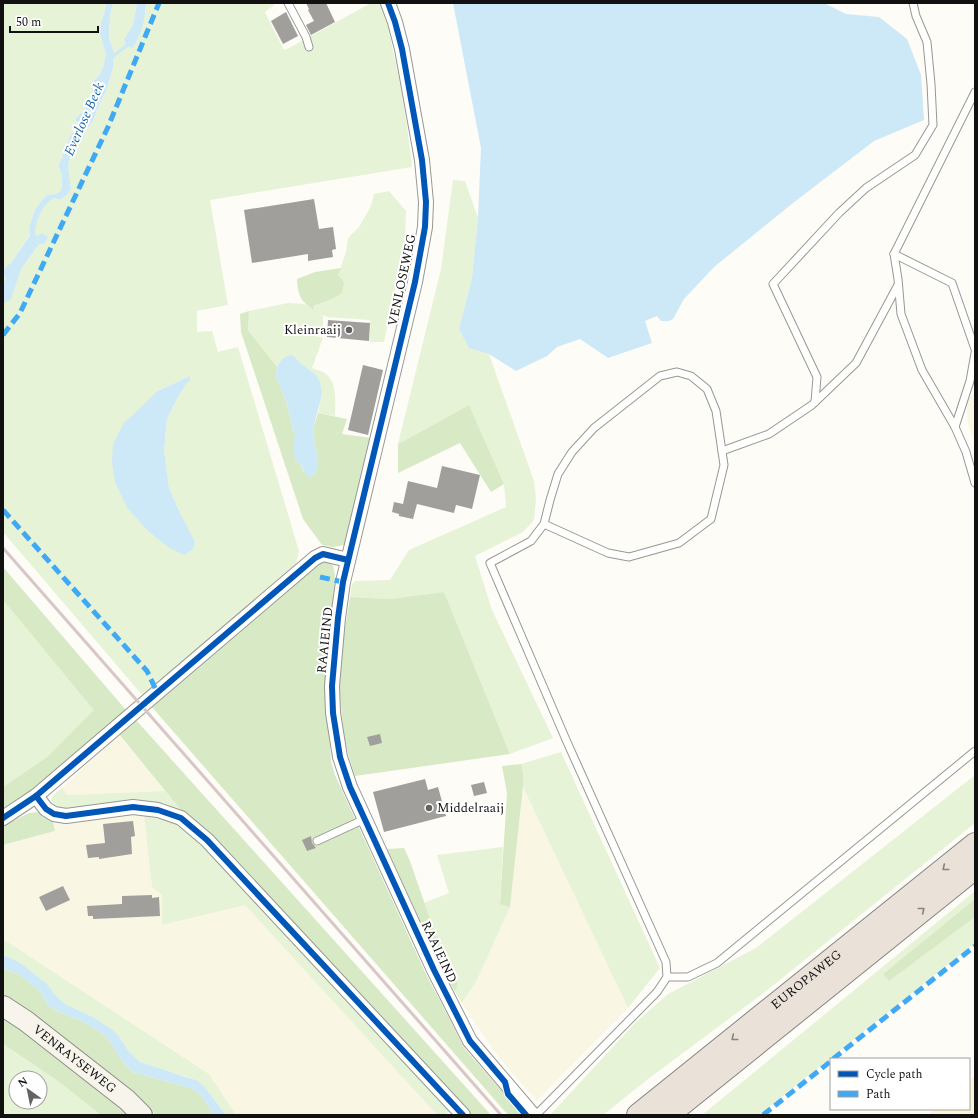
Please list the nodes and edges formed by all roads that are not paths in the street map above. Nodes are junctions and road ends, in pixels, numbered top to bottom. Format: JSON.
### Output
{"nodes":[{"id":1,"x":288,"y":3,"type":"edge"},
{"id":2,"x":388,"y":3,"type":"edge"},
{"id":3,"x":913,"y":3,"type":"edge"},
{"id":4,"x":309,"y":47,"type":"dead end"},
{"id":5,"x":975,"y":92,"type":"edge"},
{"id":6,"x":894,"y":254,"type":"junction"},
{"id":7,"x":898,"y":285,"type":"junction"},
{"id":8,"x":975,"y":349,"type":"edge"},
{"id":9,"x":975,"y":353,"type":"edge"},
{"id":10,"x":815,"y":402,"type":"junction"},
{"id":11,"x":955,"y":427,"type":"junction"},
{"id":12,"x":722,"y":451,"type":"junction"},
{"id":13,"x":975,"y":482,"type":"edge"},
{"id":14,"x":544,"y":524,"type":"junction"},
{"id":15,"x":348,"y":560,"type":"junction"},
{"id":16,"x":975,"y":751,"type":"edge"},
{"id":17,"x":36,"y":796,"type":"junction"},
{"id":18,"x":3,"y":818,"type":"edge"},
{"id":19,"x":365,"y":819,"type":"junction"},
{"id":20,"x":317,"y":841,"type":"dead end"},
{"id":21,"x":975,"y":844,"type":"edge"},
{"id":22,"x":975,"y":868,"type":"edge"},
{"id":23,"x":892,"y":934,"type":"junction"},
{"id":24,"x":666,"y":977,"type":"junction"},
{"id":25,"x":3,"y":1006,"type":"edge"},
{"id":26,"x":142,"y":1115,"type":"edge"},
{"id":27,"x":463,"y":1115,"type":"edge"},
{"id":28,"x":533,"y":1115,"type":"edge"},
{"id":29,"x":536,"y":1115,"type":"edge"},
{"id":30,"x":638,"y":1115,"type":"edge"},
{"id":31,"x":668,"y":1115,"type":"edge"},
{"id":32,"x":682,"y":1115,"type":"edge"}],
"edges":[{"from":1,"to":4,"type":"lane"},
{"from":2,"to":15,"type":"street","name":"VENLOSEWEG"},
{"from":3,"to":10,"type":"lane"},
{"from":5,"to":6,"type":"lane"},
{"from":6,"to":7,"type":"lane"},
{"from":6,"to":8,"type":"lane"},
{"from":7,"to":10,"type":"lane"},
{"from":7,"to":11,"type":"lane"},
{"from":9,"to":11,"type":"lane"},
{"from":10,"to":12,"type":"lane"},
{"from":11,"to":13,"type":"lane"},
{"from":12,"to":14,"type":"lane"},
{"from":12,"to":14,"type":"lane"},
{"from":14,"to":24,"type":"lane"},
{"from":15,"to":17,"type":"street"},
{"from":15,"to":19,"type":"street","name":"RAAIEIND"},
{"from":16,"to":24,"type":"lane"},
{"from":17,"to":18,"type":"street"},
{"from":17,"to":27,"type":"street"},
{"from":19,"to":20,"type":"lane"},
{"from":19,"to":28,"type":"street","name":"RAAIEIND"},
{"from":21,"to":30,"type":"highway","name":"EUROPAWEG","one_way":true},
{"from":23,"to":22,"type":"highway","name":"EUROPAWEG","one_way":true},
{"from":23,"to":31,"type":"highway","name":"EUROPAWEG"},
{"from":23,"to":32,"type":"highway"},
{"from":24,"to":29,"type":"lane"},
{"from":25,"to":26,"type":"main road","name":"VENRAYSEWEG"}]}
